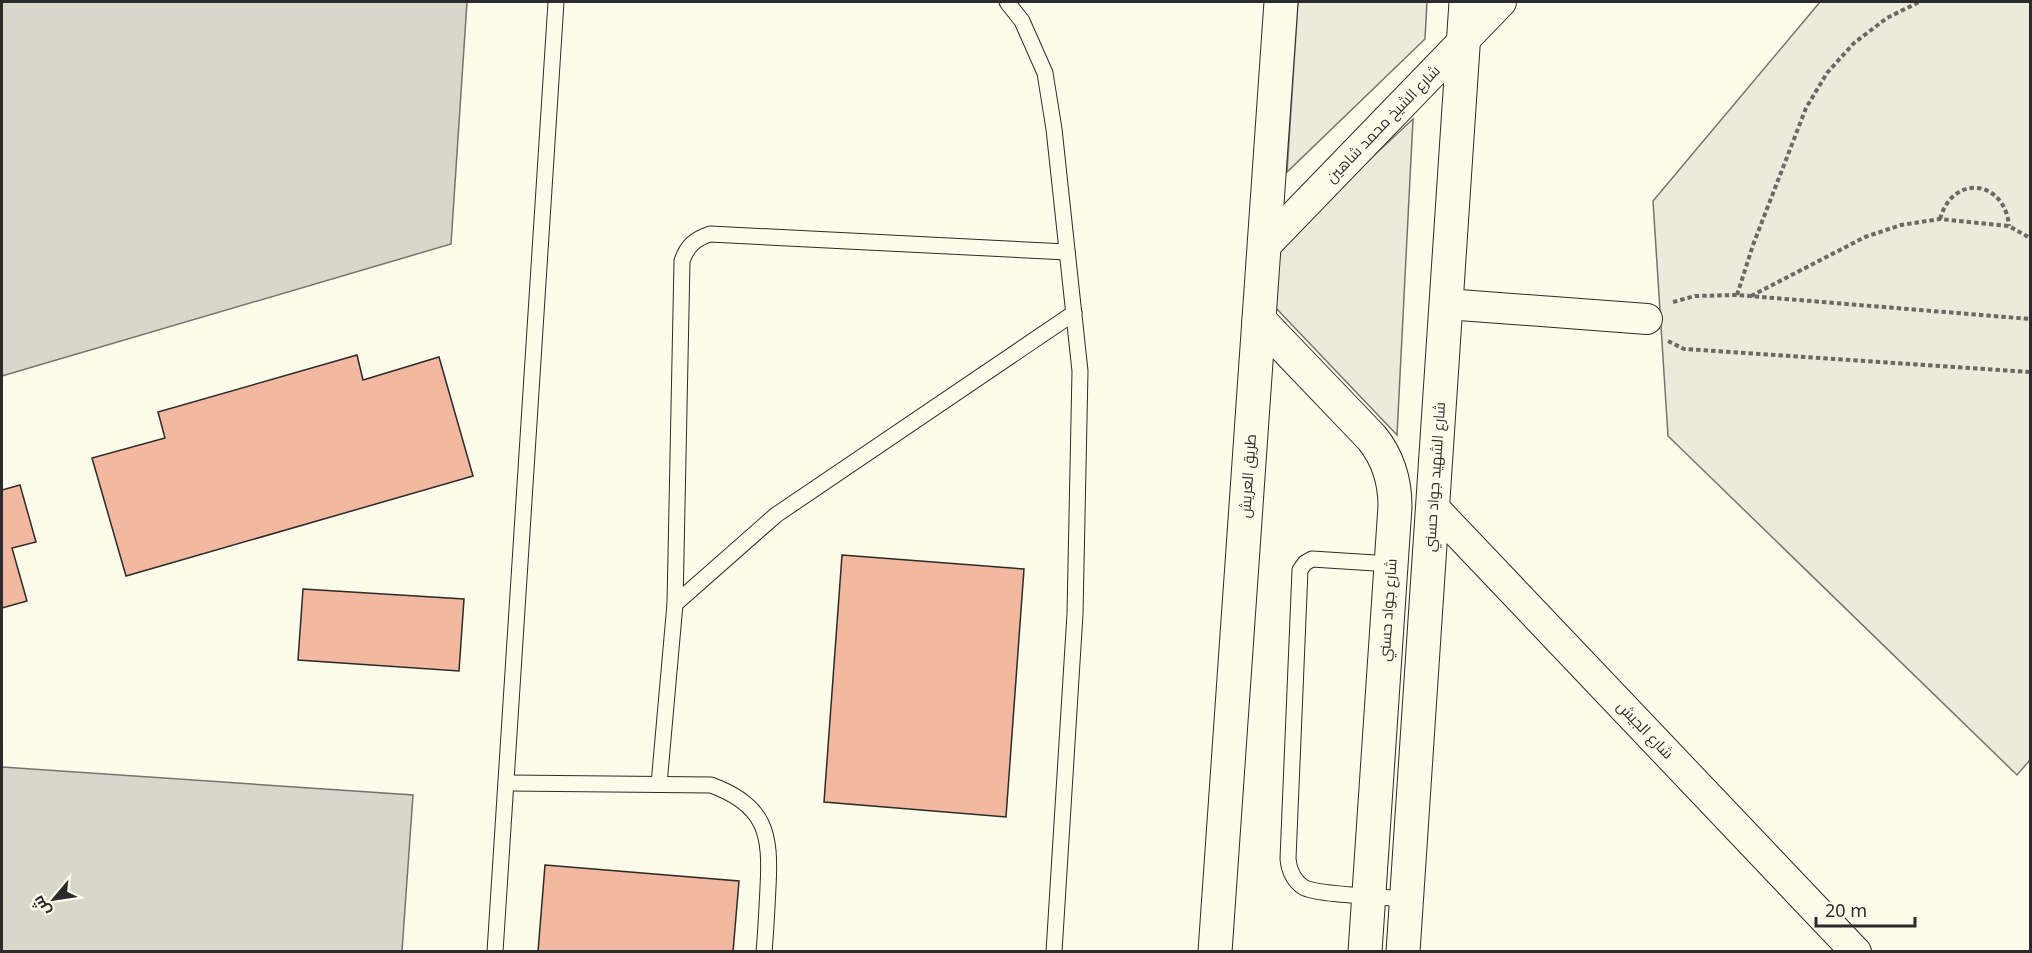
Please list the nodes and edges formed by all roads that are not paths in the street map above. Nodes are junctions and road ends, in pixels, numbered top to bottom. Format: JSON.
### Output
{"nodes":[{"id":1,"x":556,"y":2,"type":"edge"},
{"id":2,"x":1007,"y":2,"type":"edge"},
{"id":3,"x":1281,"y":2,"type":"edge"},
{"id":4,"x":1466,"y":2,"type":"edge"},
{"id":5,"x":1501,"y":2,"type":"edge"},
{"id":6,"x":1463,"y":41,"type":"junction"},
{"id":7,"x":1265,"y":246,"type":"junction"},
{"id":8,"x":1067,"y":252,"type":"junction"},
{"id":9,"x":1446,"y":304,"type":"junction"},
{"id":10,"x":1074,"y":313,"type":"junction"},
{"id":11,"x":1647,"y":319,"type":"road end"},
{"id":12,"x":1259,"y":320,"type":"junction"},
{"id":13,"x":1434,"y":508,"type":"junction"},
{"id":14,"x":1391,"y":564,"type":"junction"},
{"id":15,"x":675,"y":604,"type":"junction"},
{"id":16,"x":506,"y":783,"type":"junction"},
{"id":17,"x":659,"y":784,"type":"junction"},
{"id":18,"x":1369,"y":896,"type":"junction"},
{"id":19,"x":1407,"y":899,"type":"junction"},
{"id":20,"x":495,"y":951,"type":"edge"},
{"id":21,"x":764,"y":951,"type":"edge"},
{"id":22,"x":1054,"y":951,"type":"edge"},
{"id":23,"x":1215,"y":951,"type":"edge"},
{"id":24,"x":1365,"y":951,"type":"edge"},
{"id":25,"x":1403,"y":951,"type":"edge"},
{"id":26,"x":1856,"y":951,"type":"edge"}],
"edges":[{"from":1,"to":16,"type":"lane"},
{"from":2,"to":8,"type":"lane"},
{"from":3,"to":7,"type":"street","name":"طريق العريش"},
{"from":4,"to":6,"type":"street","name":"شارع الشهيد جواد حسني"},
{"from":5,"to":6,"type":"street","name":"شارع الشيخ محمد شاهين"},
{"from":6,"to":7,"type":"street","name":"شارع الشيخ محمد شاهين"},
{"from":6,"to":9,"type":"street","name":"شارع الشهيد جواد حسني"},
{"from":7,"to":12,"type":"street","name":"طريق العريش"},
{"from":8,"to":10,"type":"lane"},
{"from":8,"to":15,"type":"lane"},
{"from":9,"to":11,"type":"street"},
{"from":9,"to":13,"type":"street","name":"شارع الشهيد جواد حسني"},
{"from":10,"to":15,"type":"lane"},
{"from":10,"to":22,"type":"lane"},
{"from":12,"to":14,"type":"street","name":"شارع جواد حسني"},
{"from":12,"to":23,"type":"street","name":"طريق العريش"},
{"from":13,"to":19,"type":"street","name":"شارع الشهيد جواد حسني"},
{"from":13,"to":26,"type":"street","name":"شارع الجيش"},
{"from":14,"to":18,"type":"street","name":"شارع جواد حسني"},
{"from":14,"to":18,"type":"lane"},
{"from":15,"to":17,"type":"lane"},
{"from":16,"to":17,"type":"lane"},
{"from":16,"to":20,"type":"lane"},
{"from":17,"to":21,"type":"lane"},
{"from":18,"to":19,"type":"lane"},
{"from":18,"to":24,"type":"street","name":"شارع جواد حسني"},
{"from":19,"to":25,"type":"street","name":"شارع الشهيد جواد حسني"}]}
